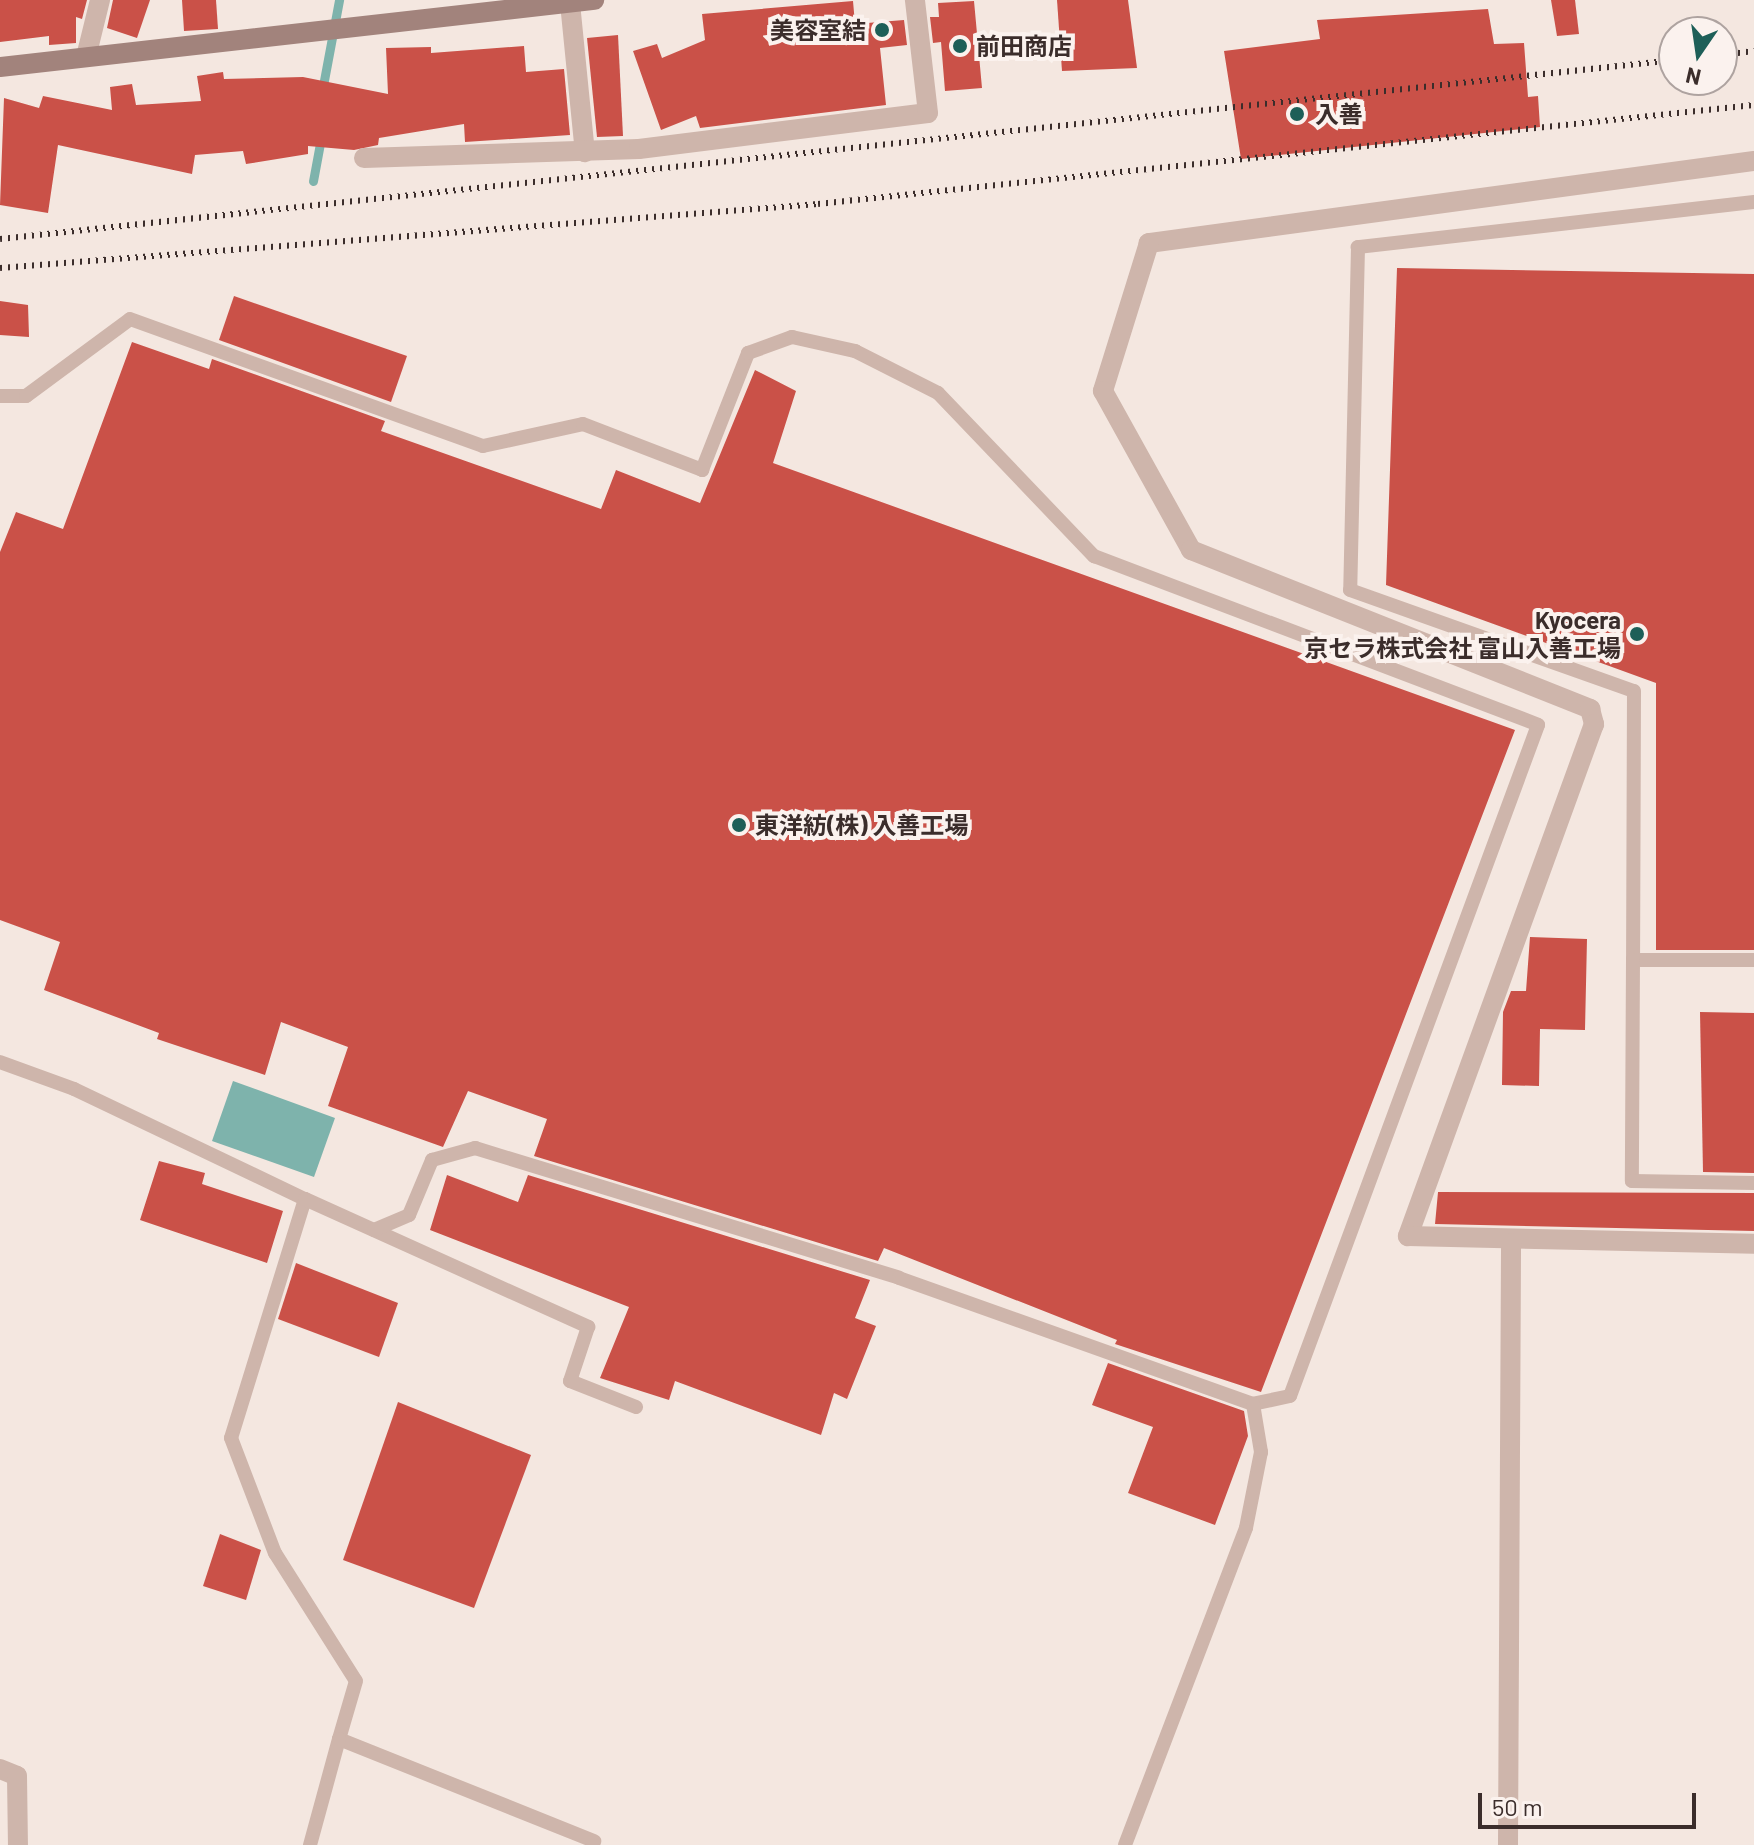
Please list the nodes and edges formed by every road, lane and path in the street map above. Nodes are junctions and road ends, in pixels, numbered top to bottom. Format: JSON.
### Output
{"nodes":[{"id":1,"x":100,"y":0,"type":"edge"},
{"id":2,"x":915,"y":0,"type":"edge"},
{"id":3,"x":580,"y":1,"type":"edge"},
{"id":4,"x":86,"y":57,"type":"junction"},
{"id":5,"x":0,"y":67,"type":"edge"},
{"id":6,"x":585,"y":152,"type":"junction"},
{"id":7,"x":364,"y":158,"type":"dead end"},
{"id":8,"x":1754,"y":161,"type":"edge"},
{"id":9,"x":1754,"y":202,"type":"edge"},
{"id":10,"x":0,"y":396,"type":"edge"},
{"id":11,"x":1633,"y":960,"type":"junction"},
{"id":12,"x":1754,"y":960,"type":"edge"},
{"id":13,"x":0,"y":1062,"type":"edge"},
{"id":14,"x":1754,"y":1183,"type":"edge"},
{"id":15,"x":305,"y":1199,"type":"junction"},
{"id":16,"x":374,"y":1230,"type":"junction"},
{"id":17,"x":1511,"y":1243,"type":"junction"},
{"id":18,"x":1754,"y":1244,"type":"edge"},
{"id":19,"x":1253,"y":1404,"type":"junction"},
{"id":20,"x":636,"y":1407,"type":"dead end"},
{"id":21,"x":339,"y":1739,"type":"junction"},
{"id":22,"x":0,"y":1769,"type":"edge"},
{"id":23,"x":594,"y":1841,"type":"dead end"},
{"id":24,"x":18,"y":1845,"type":"edge"},
{"id":25,"x":310,"y":1845,"type":"edge"},
{"id":26,"x":1125,"y":1845,"type":"edge"},
{"id":27,"x":1508,"y":1845,"type":"edge"}],
"edges":[{"from":1,"to":4,"type":"street"},
{"from":2,"to":6,"type":"street"},
{"from":3,"to":4,"type":"street"},
{"from":3,"to":6,"type":"street"},
{"from":4,"to":5,"type":"street"},
{"from":6,"to":7,"type":"street"},
{"from":8,"to":17,"type":"street"},
{"from":9,"to":11,"type":"lane"},
{"from":10,"to":19,"type":"lane"},
{"from":11,"to":12,"type":"lane"},
{"from":11,"to":14,"type":"lane"},
{"from":13,"to":15,"type":"lane"},
{"from":15,"to":16,"type":"lane"},
{"from":15,"to":21,"type":"lane"},
{"from":16,"to":19,"type":"lane"},
{"from":16,"to":20,"type":"lane"},
{"from":17,"to":18,"type":"street"},
{"from":17,"to":27,"type":"street"},
{"from":19,"to":26,"type":"lane"},
{"from":21,"to":23,"type":"lane"},
{"from":21,"to":25,"type":"lane"},
{"from":22,"to":24,"type":"street"}]}
